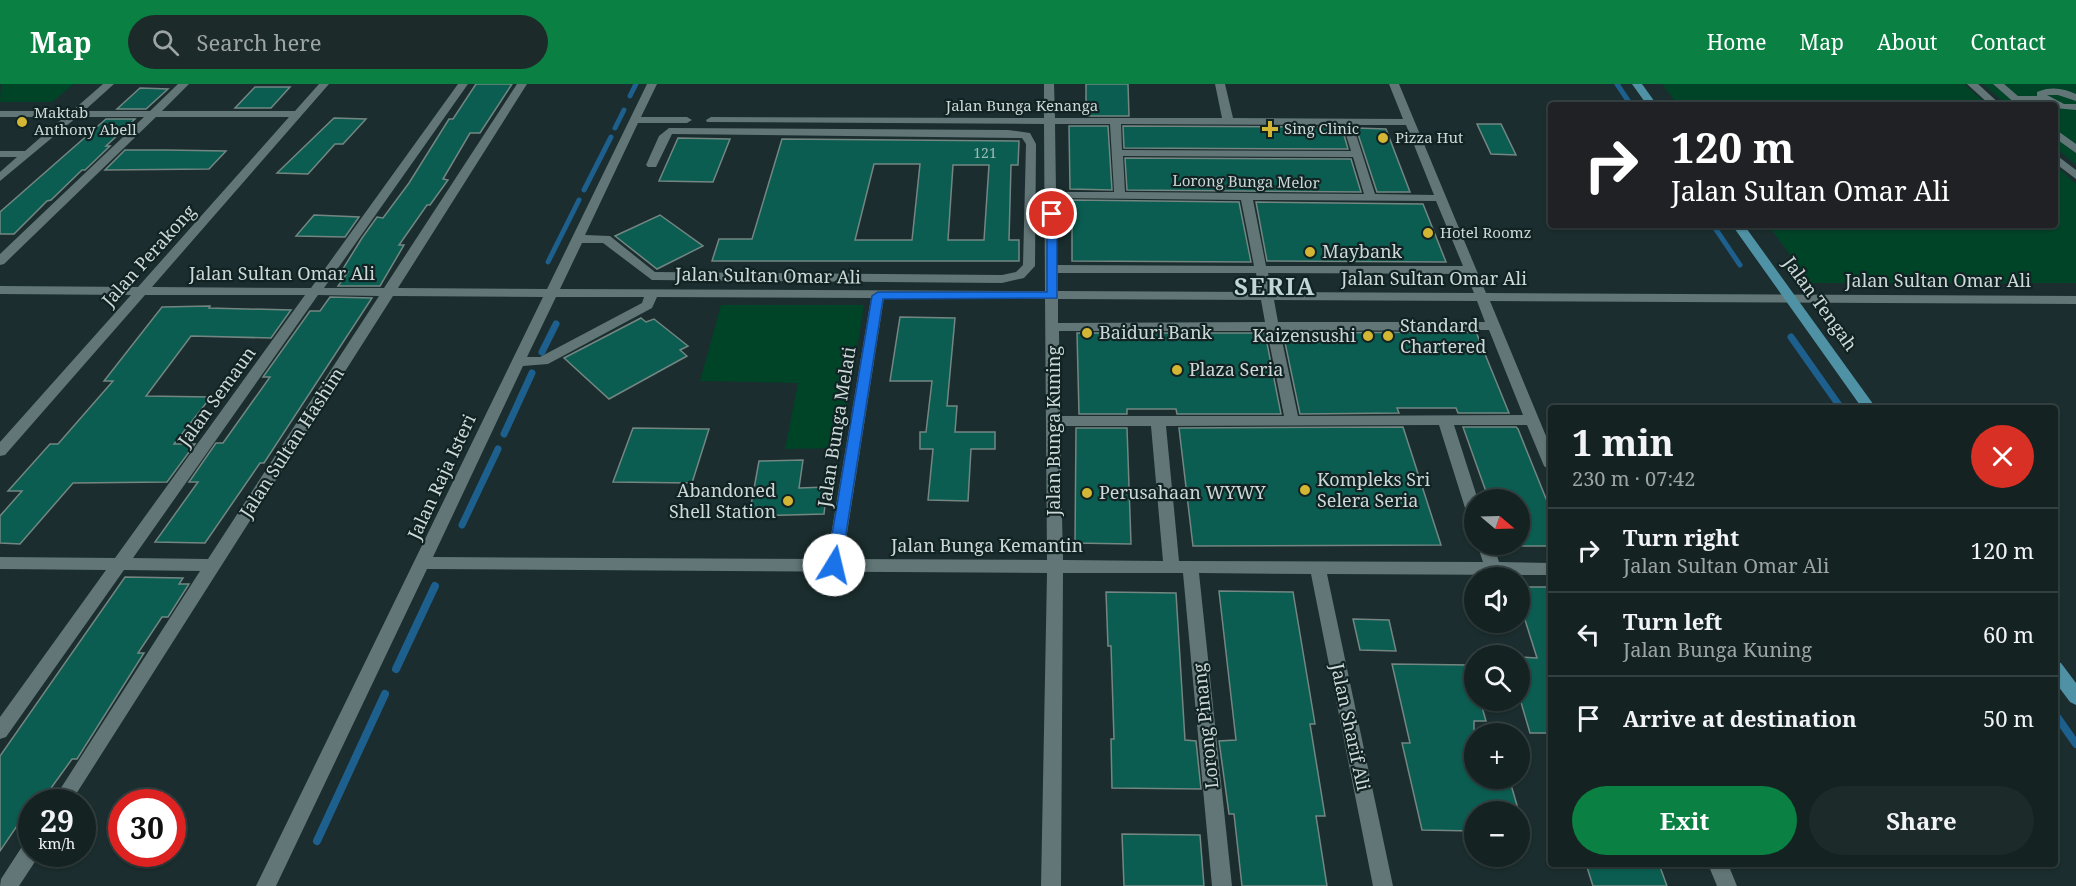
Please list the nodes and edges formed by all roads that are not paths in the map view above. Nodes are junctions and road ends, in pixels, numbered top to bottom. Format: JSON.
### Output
{"nodes":[{"id":1,"x":109,"y":84,"type":"edge"},
{"id":2,"x":184,"y":84,"type":"edge"},
{"id":3,"x":324,"y":84,"type":"edge"},
{"id":4,"x":463,"y":84,"type":"edge"},
{"id":5,"x":522,"y":84,"type":"edge"},
{"id":6,"x":652,"y":84,"type":"edge"},
{"id":7,"x":1049,"y":84,"type":"edge"},
{"id":8,"x":1220,"y":84,"type":"edge"},
{"id":9,"x":1394,"y":84,"type":"edge"},
{"id":10,"x":1637,"y":84,"type":"edge"},
{"id":11,"x":1972,"y":84,"type":"edge"},
{"id":12,"x":1998,"y":84,"type":"edge"},
{"id":13,"x":2049,"y":87,"type":"edge"},
{"id":14,"x":2076,"y":98,"type":"edge"},
{"id":15,"x":2044,"y":99,"type":"junction"},
{"id":16,"x":1650,"y":102,"type":"edge"},
{"id":17,"x":1993,"y":102,"type":"edge"},
{"id":18,"x":2020,"y":102,"type":"edge"},
{"id":19,"x":2053,"y":102,"type":"edge"},
{"id":20,"x":2058,"y":104,"type":"edge"},
{"id":21,"x":2074,"y":109,"type":"edge"},
{"id":22,"x":0,"y":114,"type":"edge"},
{"id":23,"x":74,"y":114,"type":"junction"},
{"id":24,"x":152,"y":114,"type":"junction"},
{"id":25,"x":297,"y":114,"type":"junction"},
{"id":26,"x":634,"y":120,"type":"junction"},
{"id":27,"x":1049,"y":121,"type":"junction"},
{"id":28,"x":1115,"y":121,"type":"junction"},
{"id":29,"x":1228,"y":121,"type":"junction"},
{"id":30,"x":1347,"y":122,"type":"junction"},
{"id":31,"x":1410,"y":122,"type":"junction"},
{"id":32,"x":2058,"y":133,"type":"edge"},
{"id":33,"x":2076,"y":133,"type":"edge"},
{"id":34,"x":2058,"y":135,"type":"edge"},
{"id":35,"x":2076,"y":150,"type":"edge"},
{"id":36,"x":1118,"y":153,"type":"junction"},
{"id":37,"x":0,"y":154,"type":"edge"},
{"id":38,"x":28,"y":154,"type":"junction"},
{"id":39,"x":1357,"y":154,"type":"junction"},
{"id":40,"x":2058,"y":160,"type":"edge"},
{"id":41,"x":652,"y":165,"type":"dead end"},
{"id":42,"x":2076,"y":176,"type":"edge"},
{"id":43,"x":0,"y":178,"type":"edge"},
{"id":44,"x":1052,"y":195,"type":"junction"},
{"id":45,"x":1120,"y":196,"type":"junction"},
{"id":46,"x":1246,"y":196,"type":"junction"},
{"id":47,"x":1371,"y":198,"type":"junction"},
{"id":48,"x":1440,"y":198,"type":"junction"},
{"id":49,"x":1740,"y":228,"type":"edge"},
{"id":50,"x":578,"y":239,"type":"junction"},
{"id":51,"x":0,"y":261,"type":"edge"},
{"id":52,"x":1053,"y":269,"type":"junction"},
{"id":53,"x":1260,"y":269,"type":"junction"},
{"id":54,"x":1470,"y":270,"type":"junction"},
{"id":55,"x":652,"y":276,"type":"junction"},
{"id":56,"x":0,"y":291,"type":"edge"},
{"id":57,"x":141,"y":291,"type":"junction"},
{"id":58,"x":315,"y":293,"type":"junction"},
{"id":59,"x":388,"y":293,"type":"junction"},
{"id":60,"x":649,"y":293,"type":"junction"},
{"id":61,"x":551,"y":294,"type":"junction"},
{"id":62,"x":1053,"y":295,"type":"junction"},
{"id":63,"x":878,"y":296,"type":"junction"},
{"id":64,"x":1265,"y":297,"type":"junction"},
{"id":65,"x":1481,"y":297,"type":"junction"},
{"id":66,"x":1791,"y":299,"type":"junction"},
{"id":67,"x":2076,"y":300,"type":"edge"},
{"id":68,"x":1272,"y":326,"type":"junction"},
{"id":69,"x":1493,"y":326,"type":"junction"},
{"id":70,"x":1053,"y":327,"type":"junction"},
{"id":71,"x":517,"y":362,"type":"junction"},
{"id":72,"x":1867,"y":405,"type":"edge"},
{"id":73,"x":1292,"y":420,"type":"junction"},
{"id":74,"x":1445,"y":420,"type":"junction"},
{"id":75,"x":1532,"y":420,"type":"junction"},
{"id":76,"x":1054,"y":421,"type":"junction"},
{"id":77,"x":1158,"y":421,"type":"junction"},
{"id":78,"x":0,"y":451,"type":"edge"},
{"id":79,"x":1548,"y":459,"type":"edge"},
{"id":80,"x":1467,"y":489,"type":"edge"},
{"id":81,"x":0,"y":563,"type":"edge"},
{"id":82,"x":422,"y":563,"type":"junction"},
{"id":83,"x":119,"y":564,"type":"junction"},
{"id":84,"x":214,"y":564,"type":"junction"},
{"id":85,"x":834,"y":565,"type":"junction"},
{"id":86,"x":1055,"y":566,"type":"junction"},
{"id":87,"x":1181,"y":567,"type":"junction"},
{"id":88,"x":1318,"y":567,"type":"junction"},
{"id":89,"x":1464,"y":568,"type":"edge"},
{"id":90,"x":1530,"y":569,"type":"edge"},
{"id":91,"x":1548,"y":569,"type":"edge"},
{"id":92,"x":2058,"y":672,"type":"edge"},
{"id":93,"x":2076,"y":698,"type":"edge"},
{"id":94,"x":0,"y":731,"type":"edge"},
{"id":95,"x":69,"y":789,"type":"edge"},
{"id":96,"x":20,"y":867,"type":"edge"},
{"id":97,"x":1719,"y":867,"type":"edge"},
{"id":98,"x":8,"y":886,"type":"edge"},
{"id":99,"x":266,"y":886,"type":"edge"},
{"id":100,"x":1051,"y":886,"type":"edge"},
{"id":101,"x":1222,"y":886,"type":"edge"},
{"id":102,"x":1383,"y":886,"type":"edge"},
{"id":103,"x":1727,"y":886,"type":"edge"}],
"edges":[{"from":1,"to":23,"type":"street"},
{"from":2,"to":24,"type":"street"},
{"from":3,"to":25,"type":"street","name":"Jalan Perakong"},
{"from":4,"to":58,"type":"street","name":"Jalan Semaun"},
{"from":5,"to":59,"type":"street","name":"Jalan Sultan Hashim"},
{"from":6,"to":26,"type":"street","name":"Jalan Raja Isteri"},
{"from":7,"to":27,"type":"street","name":"Jalan Bunga Kuning"},
{"from":8,"to":29,"type":"street"},
{"from":9,"to":31,"type":"street"},
{"from":10,"to":16,"type":"main road"},
{"from":11,"to":17,"type":"street"},
{"from":12,"to":18,"type":"street"},
{"from":13,"to":14,"type":"street"},
{"from":13,"to":15,"type":"street"},
{"from":15,"to":18,"type":"street"},
{"from":15,"to":19,"type":"street"},
{"from":20,"to":21,"type":"street"},
{"from":22,"to":23,"type":"street"},
{"from":23,"to":24,"type":"street"},
{"from":23,"to":38,"type":"street"},
{"from":24,"to":25,"type":"street"},
{"from":24,"to":51,"type":"street"},
{"from":25,"to":57,"type":"street","name":"Jalan Perakong"},
{"from":26,"to":27,"type":"street","name":"Jalan Bunga Kenanga"},
{"from":26,"to":50,"type":"street","name":"Jalan Raja Isteri"},
{"from":27,"to":28,"type":"street","name":"Jalan Bunga Kenanga"},
{"from":27,"to":44,"type":"street","name":"Jalan Bunga Kuning"},
{"from":28,"to":29,"type":"street","name":"Jalan Bunga Kenanga"},
{"from":28,"to":36,"type":"street"},
{"from":29,"to":30,"type":"street","name":"Jalan Bunga Kenanga"},
{"from":30,"to":31,"type":"street","name":"Jalan Bunga Kenanga"},
{"from":30,"to":39,"type":"street"},
{"from":31,"to":48,"type":"street"},
{"from":32,"to":33,"type":"street"},
{"from":34,"to":35,"type":"street"},
{"from":36,"to":39,"type":"street"},
{"from":36,"to":45,"type":"street"},
{"from":37,"to":38,"type":"street"},
{"from":38,"to":43,"type":"street"},
{"from":39,"to":47,"type":"street"},
{"from":40,"to":42,"type":"street"},
{"from":41,"to":55,"type":"street"},
{"from":44,"to":45,"type":"street","name":"Lorong Bunga Melor"},
{"from":44,"to":52,"type":"street","name":"Jalan Bunga Kuning"},
{"from":45,"to":46,"type":"street","name":"Lorong Bunga Melor"},
{"from":46,"to":47,"type":"street","name":"Lorong Bunga Melor"},
{"from":46,"to":53,"type":"street"},
{"from":47,"to":48,"type":"street","name":"Lorong Bunga Melor"},
{"from":48,"to":54,"type":"street"},
{"from":49,"to":66,"type":"main road","name":"Jalan Tengah"},
{"from":50,"to":55,"type":"street"},
{"from":50,"to":61,"type":"street","name":"Jalan Raja Isteri"},
{"from":52,"to":53,"type":"street"},
{"from":52,"to":62,"type":"street","name":"Jalan Bunga Kuning"},
{"from":53,"to":54,"type":"street"},
{"from":53,"to":64,"type":"street"},
{"from":54,"to":65,"type":"street"},
{"from":55,"to":60,"type":"street"},
{"from":56,"to":57,"type":"street","name":"Jalan Sultan Omar Ali"},
{"from":57,"to":58,"type":"street","name":"Jalan Sultan Omar Ali"},
{"from":57,"to":78,"type":"street","name":"Jalan Perakong"},
{"from":58,"to":59,"type":"street","name":"Jalan Sultan Omar Ali"},
{"from":58,"to":83,"type":"street","name":"Jalan Semaun"},
{"from":59,"to":61,"type":"street","name":"Jalan Sultan Omar Ali"},
{"from":59,"to":84,"type":"street","name":"Jalan Sultan Hashim"},
{"from":60,"to":61,"type":"street","name":"Jalan Sultan Omar Ali"},
{"from":60,"to":63,"type":"street","name":"Jalan Sultan Omar Ali"},
{"from":60,"to":71,"type":"street"},
{"from":61,"to":71,"type":"street","name":"Jalan Raja Isteri"},
{"from":62,"to":63,"type":"street","name":"Jalan Sultan Omar Ali"},
{"from":62,"to":64,"type":"street","name":"Jalan Sultan Omar Ali"},
{"from":62,"to":70,"type":"street","name":"Jalan Bunga Kuning"},
{"from":63,"to":85,"type":"street","name":"Jalan Bunga Melati"},
{"from":64,"to":65,"type":"street","name":"Jalan Sultan Omar Ali"},
{"from":64,"to":68,"type":"street"},
{"from":65,"to":66,"type":"street","name":"Jalan Sultan Omar Ali"},
{"from":65,"to":69,"type":"street"},
{"from":66,"to":67,"type":"street","name":"Jalan Sultan Omar Ali"},
{"from":66,"to":72,"type":"main road","name":"Jalan Tengah"},
{"from":68,"to":69,"type":"street"},
{"from":68,"to":70,"type":"street"},
{"from":68,"to":73,"type":"street"},
{"from":69,"to":75,"type":"street"},
{"from":70,"to":76,"type":"street","name":"Jalan Bunga Kuning"},
{"from":71,"to":82,"type":"street","name":"Jalan Raja Isteri"},
{"from":73,"to":74,"type":"street"},
{"from":73,"to":77,"type":"street"},
{"from":74,"to":75,"type":"street"},
{"from":74,"to":80,"type":"street"},
{"from":75,"to":79,"type":"street"},
{"from":76,"to":77,"type":"street"},
{"from":76,"to":86,"type":"street","name":"Jalan Bunga Kuning"},
{"from":77,"to":87,"type":"street","name":"Lorong Pinang"},
{"from":81,"to":83,"type":"street"},
{"from":82,"to":85,"type":"street","name":"Jalan Bunga Kemantin"},
{"from":82,"to":99,"type":"street","name":"Jalan Raja Isteri"},
{"from":83,"to":84,"type":"street"},
{"from":83,"to":94,"type":"street","name":"Jalan Semaun"},
{"from":84,"to":95,"type":"street","name":"Jalan Sultan Hashim"},
{"from":85,"to":86,"type":"street","name":"Jalan Bunga Kemantin"},
{"from":86,"to":87,"type":"street","name":"Jalan Bunga Kemantin"},
{"from":86,"to":100,"type":"street","name":"Jalan Bunga Kuning"},
{"from":87,"to":88,"type":"street","name":"Jalan Bunga Kemantin"},
{"from":87,"to":101,"type":"street","name":"Lorong Pinang"},
{"from":88,"to":89,"type":"street","name":"Jalan Bunga Kemantin"},
{"from":88,"to":102,"type":"street","name":"Jalan Sharif Ali"},
{"from":90,"to":91,"type":"street","name":"Jalan Bunga Kemantin"},
{"from":92,"to":93,"type":"main road"},
{"from":96,"to":98,"type":"street"},
{"from":97,"to":103,"type":"street"}]}
